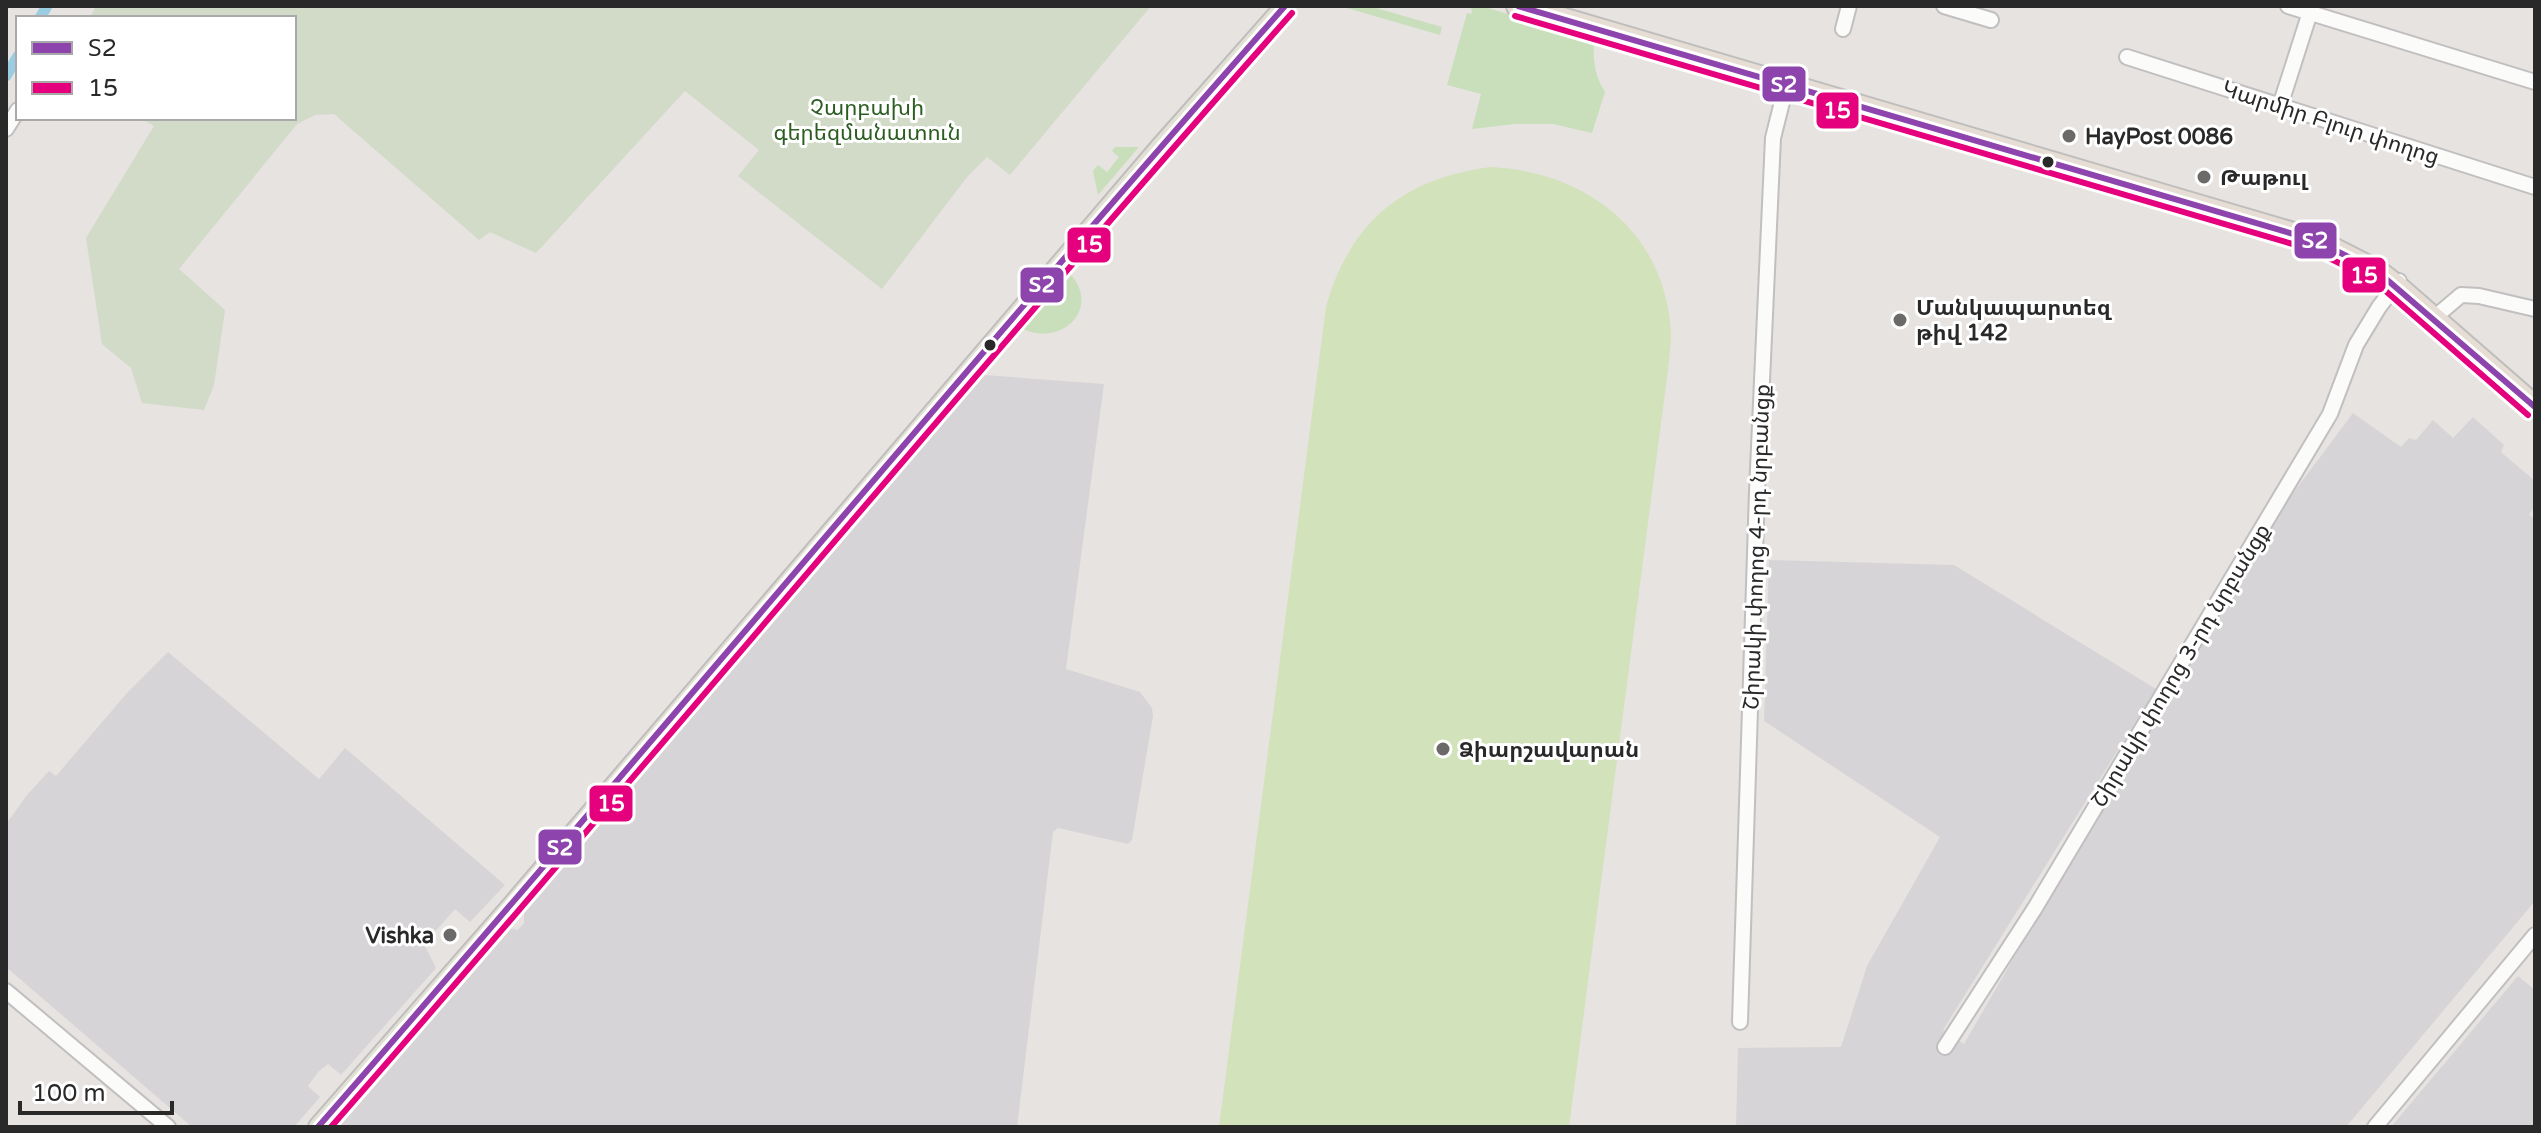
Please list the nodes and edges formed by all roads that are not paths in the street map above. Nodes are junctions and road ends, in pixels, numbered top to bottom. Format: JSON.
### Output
{"nodes":[{"id":1,"x":1276,"y":6,"type":"edge"},
{"id":2,"x":1285,"y":6,"type":"edge"},
{"id":3,"x":1518,"y":6,"type":"edge"},
{"id":4,"x":1555,"y":6,"type":"edge"},
{"id":5,"x":1849,"y":6,"type":"edge"},
{"id":6,"x":1944,"y":6,"type":"edge"},
{"id":7,"x":2288,"y":6,"type":"edge"},
{"id":8,"x":2311,"y":10,"type":"edge"},
{"id":9,"x":1991,"y":20,"type":"dead end"},
{"id":10,"x":1843,"y":29,"type":"dead end"},
{"id":11,"x":2127,"y":57,"type":"dead end"},
{"id":12,"x":1788,"y":79,"type":"junction"},
{"id":13,"x":2535,"y":82,"type":"edge"},
{"id":14,"x":2280,"y":106,"type":"junction"},
{"id":15,"x":2535,"y":187,"type":"edge"},
{"id":16,"x":2399,"y":282,"type":"junction"},
{"id":17,"x":2535,"y":309,"type":"edge"},
{"id":18,"x":2438,"y":315,"type":"junction"},
{"id":19,"x":2535,"y":394,"type":"edge"},
{"id":20,"x":2535,"y":407,"type":"edge"},
{"id":21,"x":2535,"y":935,"type":"edge"},
{"id":22,"x":6,"y":991,"type":"edge"},
{"id":23,"x":1740,"y":1022,"type":"dead end"},
{"id":24,"x":1945,"y":1047,"type":"dead end"},
{"id":25,"x":168,"y":1127,"type":"edge"},
{"id":26,"x":312,"y":1127,"type":"edge"},
{"id":27,"x":318,"y":1127,"type":"edge"},
{"id":28,"x":2375,"y":1127,"type":"edge"}],
"edges":[{"from":1,"to":26,"type":"main road"},
{"from":2,"to":27,"type":"main road"},
{"from":3,"to":12,"type":"highway"},
{"from":4,"to":12,"type":"highway"},
{"from":5,"to":10,"type":"street"},
{"from":6,"to":9,"type":"street"},
{"from":7,"to":8,"type":"street"},
{"from":8,"to":13,"type":"street"},
{"from":8,"to":14,"type":"street"},
{"from":11,"to":14,"type":"street","name":"Կարմիր Բլուր փողոց"},
{"from":12,"to":16,"type":"highway"},
{"from":12,"to":23,"type":"street","name":"Շիրակի փողոց 4-րդ նրբանցք"},
{"from":14,"to":15,"type":"street","name":"Կարմիր Բլուր փողոց"},
{"from":16,"to":18,"type":"highway"},
{"from":16,"to":24,"type":"street","name":"Շիրակի փողոց 3-րդ նրբանցք"},
{"from":17,"to":18,"type":"street"},
{"from":18,"to":19,"type":"highway"},
{"from":18,"to":20,"type":"highway"},
{"from":21,"to":28,"type":"street"},
{"from":22,"to":25,"type":"street"}]}
